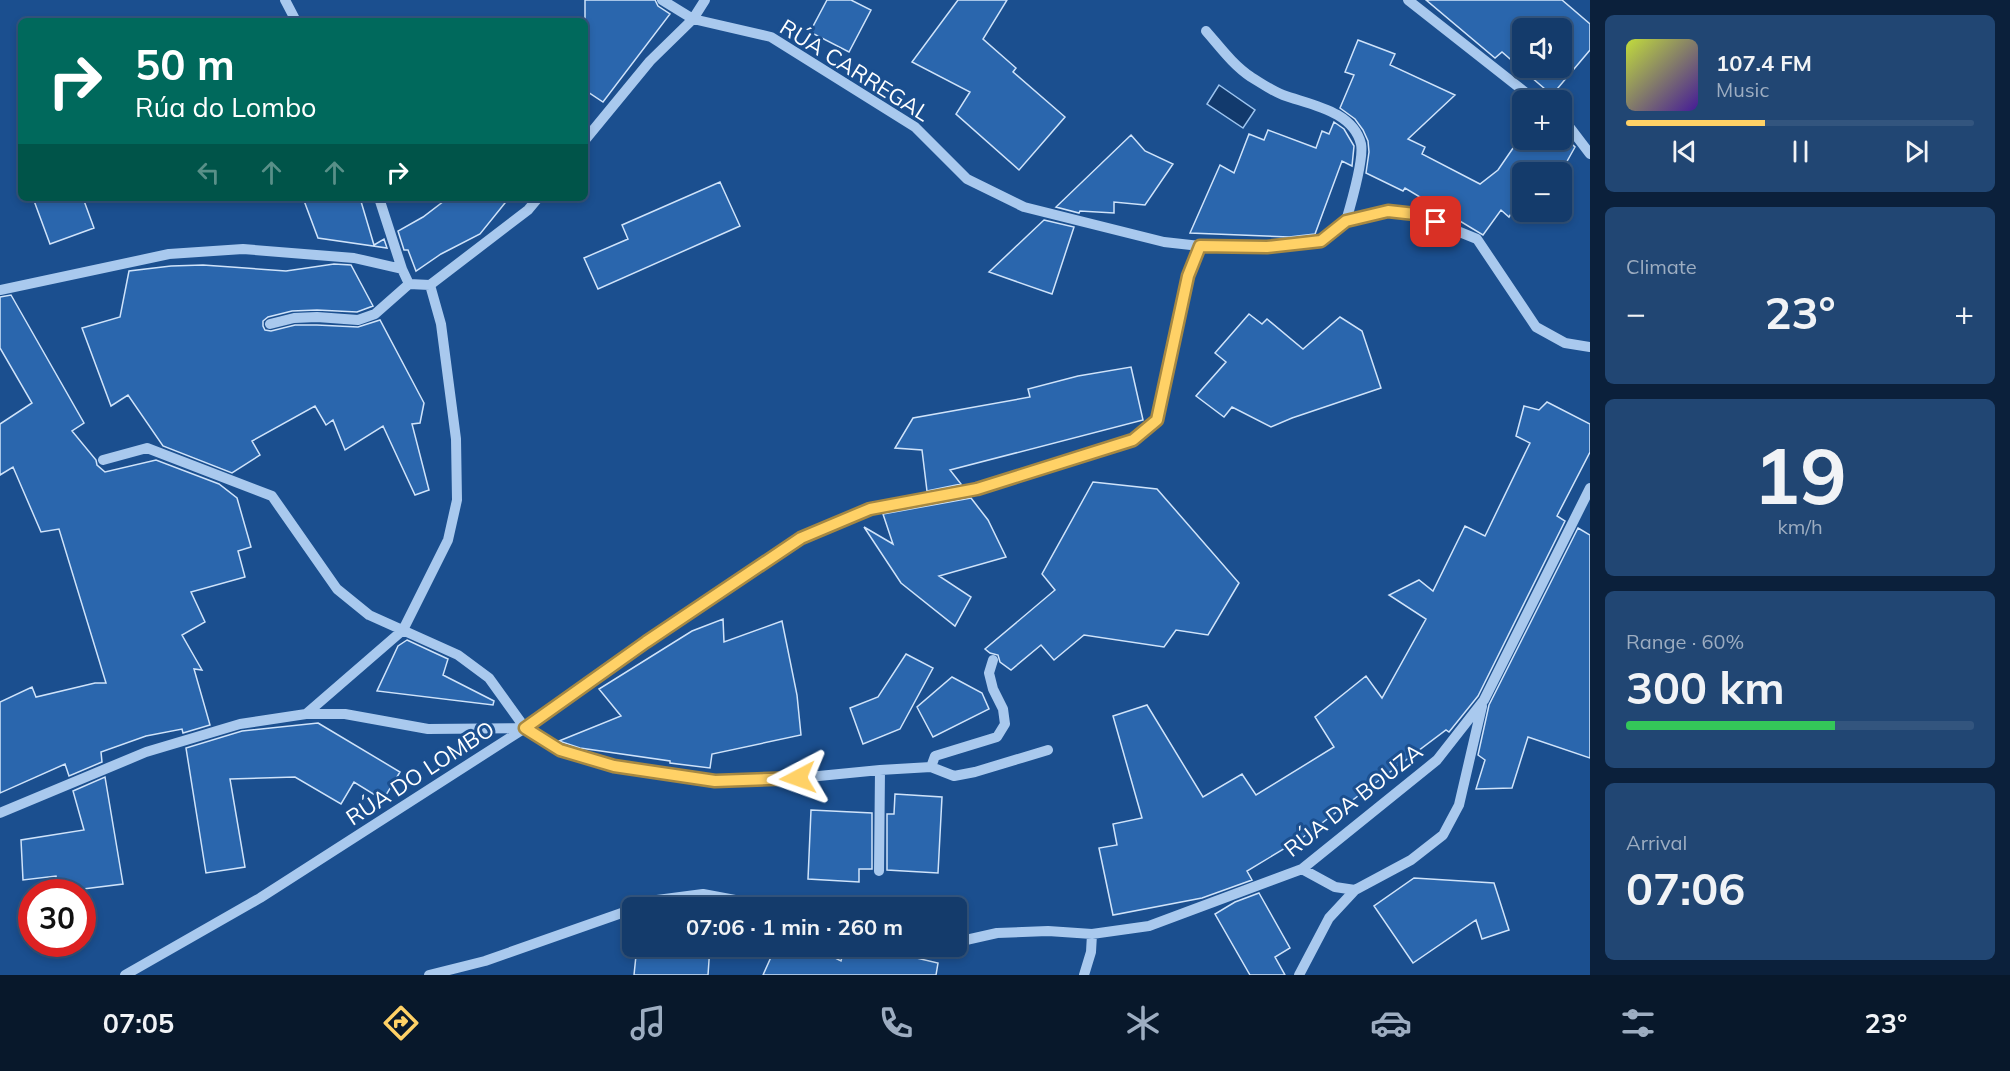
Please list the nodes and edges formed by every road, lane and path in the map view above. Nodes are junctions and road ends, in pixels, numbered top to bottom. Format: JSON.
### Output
{"nodes":[{"id":1,"x":285,"y":0,"type":"edge"},
{"id":2,"x":662,"y":0,"type":"edge"},
{"id":3,"x":705,"y":0,"type":"edge"},
{"id":4,"x":1408,"y":0,"type":"edge"},
{"id":5,"x":294,"y":18,"type":"edge"},
{"id":6,"x":693,"y":19,"type":"junction"},
{"id":7,"x":1206,"y":31,"type":"dead end"},
{"id":8,"x":1522,"y":90,"type":"edge"},
{"id":9,"x":1572,"y":130,"type":"edge"},
{"id":10,"x":588,"y":136,"type":"edge"},
{"id":11,"x":1590,"y":154,"type":"edge"},
{"id":12,"x":380,"y":201,"type":"edge"},
{"id":13,"x":536,"y":201,"type":"edge"},
{"id":14,"x":1346,"y":221,"type":"junction"},
{"id":15,"x":1200,"y":246,"type":"junction"},
{"id":16,"x":402,"y":269,"type":"junction"},
{"id":17,"x":409,"y":284,"type":"junction"},
{"id":18,"x":430,"y":285,"type":"junction"},
{"id":19,"x":0,"y":290,"type":"edge"},
{"id":20,"x":270,"y":324,"type":"dead end"},
{"id":21,"x":1590,"y":347,"type":"edge"},
{"id":22,"x":103,"y":460,"type":"dead end"},
{"id":23,"x":1590,"y":488,"type":"edge"},
{"id":24,"x":403,"y":630,"type":"junction"},
{"id":25,"x":993,"y":660,"type":"dead end"},
{"id":26,"x":1484,"y":700,"type":"junction"},
{"id":27,"x":306,"y":714,"type":"junction"},
{"id":28,"x":525,"y":728,"type":"junction"},
{"id":29,"x":1048,"y":750,"type":"dead end"},
{"id":30,"x":931,"y":767,"type":"junction"},
{"id":31,"x":880,"y":770,"type":"junction"},
{"id":32,"x":0,"y":813,"type":"edge"},
{"id":33,"x":1302,"y":869,"type":"junction"},
{"id":34,"x":879,"y":871,"type":"dead end"},
{"id":35,"x":1355,"y":890,"type":"junction"},
{"id":36,"x":680,"y":897,"type":"edge"},
{"id":37,"x":719,"y":897,"type":"edge"},
{"id":38,"x":622,"y":912,"type":"edge"},
{"id":39,"x":1092,"y":934,"type":"junction"},
{"id":40,"x":967,"y":940,"type":"edge"},
{"id":41,"x":466,"y":965,"type":"junction"},
{"id":42,"x":125,"y":975,"type":"edge"},
{"id":43,"x":429,"y":975,"type":"edge"},
{"id":44,"x":459,"y":975,"type":"edge"},
{"id":45,"x":1084,"y":975,"type":"edge"},
{"id":46,"x":1299,"y":975,"type":"edge"}],
"edges":[{"from":1,"to":5,"type":"street"},
{"from":2,"to":6,"type":"street","name":"RÚA CARREGAL"},
{"from":3,"to":6,"type":"street"},
{"from":4,"to":8,"type":"street"},
{"from":6,"to":10,"type":"street"},
{"from":6,"to":15,"type":"street","name":"RÚA CARREGAL"},
{"from":7,"to":14,"type":"street"},
{"from":9,"to":11,"type":"street"},
{"from":12,"to":16,"type":"street"},
{"from":13,"to":18,"type":"street"},
{"from":14,"to":15,"type":"street","name":"RÚA CARREGAL"},
{"from":14,"to":21,"type":"street","name":"RÚA CARREGAL"},
{"from":15,"to":28,"type":"street","name":"RÚA DO LOMBO"},
{"from":16,"to":17,"type":"street"},
{"from":16,"to":19,"type":"street"},
{"from":17,"to":18,"type":"street"},
{"from":17,"to":20,"type":"street"},
{"from":18,"to":24,"type":"street"},
{"from":22,"to":24,"type":"street"},
{"from":23,"to":26,"type":"street","name":"RÚA DA BOUZA"},
{"from":24,"to":27,"type":"street"},
{"from":24,"to":28,"type":"street"},
{"from":25,"to":30,"type":"street"},
{"from":26,"to":33,"type":"street","name":"RÚA DA BOUZA"},
{"from":26,"to":35,"type":"street"},
{"from":27,"to":28,"type":"street"},
{"from":27,"to":32,"type":"street"},
{"from":28,"to":31,"type":"street"},
{"from":28,"to":42,"type":"street","name":"RÚA DO LOMBO"},
{"from":29,"to":30,"type":"street"},
{"from":30,"to":31,"type":"street"},
{"from":31,"to":34,"type":"street"},
{"from":33,"to":35,"type":"street"},
{"from":33,"to":39,"type":"street","name":"RÚA DA BOUZA"},
{"from":35,"to":46,"type":"street"},
{"from":36,"to":37,"type":"street"},
{"from":38,"to":41,"type":"street"},
{"from":39,"to":40,"type":"street","name":"RÚA DA BOUZA"},
{"from":39,"to":45,"type":"street"},
{"from":41,"to":43,"type":"street"},
{"from":41,"to":44,"type":"street"}]}
